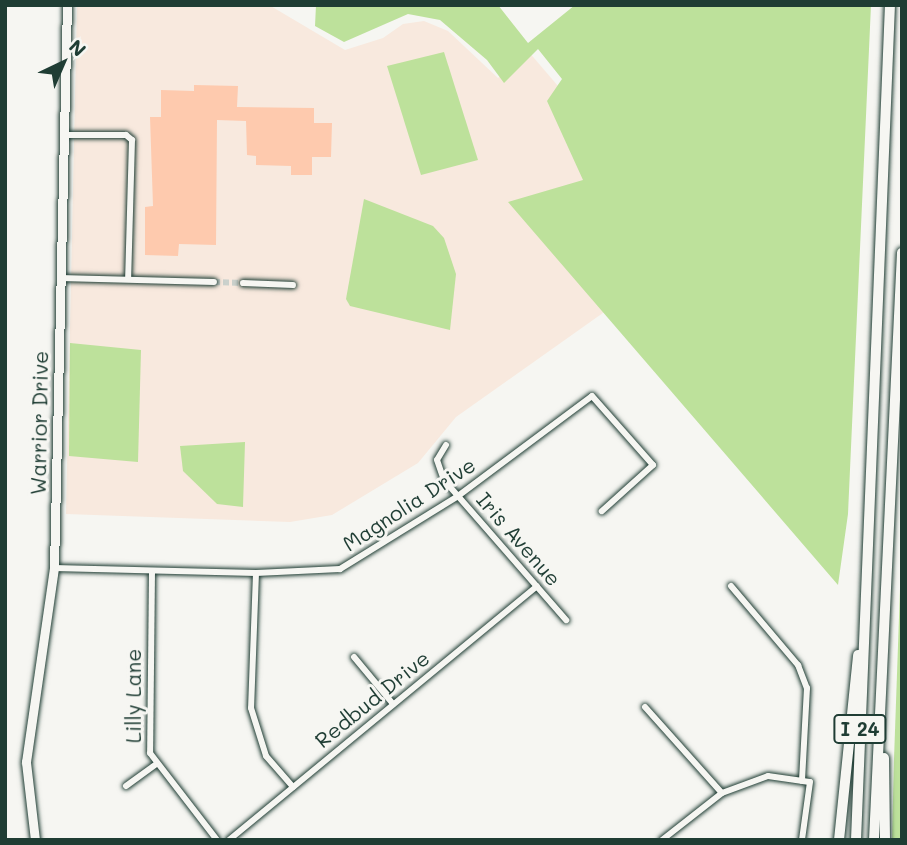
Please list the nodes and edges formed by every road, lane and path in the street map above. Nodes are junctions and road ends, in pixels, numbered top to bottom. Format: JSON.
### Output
{"nodes":[{"id":1,"x":67,"y":5,"type":"edge"},
{"id":2,"x":890,"y":5,"type":"edge"},
{"id":3,"x":64,"y":135,"type":"junction"},
{"id":4,"x":902,"y":253,"type":"edge"},
{"id":5,"x":60,"y":278,"type":"junction"},
{"id":6,"x":128,"y":279,"type":"junction"},
{"id":7,"x":214,"y":282,"type":"tunnel mouth"},
{"id":8,"x":243,"y":283,"type":"tunnel mouth"},
{"id":9,"x":293,"y":285,"type":"dead end"},
{"id":10,"x":446,"y":445,"type":"dead end"},
{"id":11,"x":458,"y":496,"type":"junction"},
{"id":12,"x":602,"y":510,"type":"dead end"},
{"id":13,"x":54,"y":568,"type":"junction"},
{"id":14,"x":152,"y":572,"type":"junction"},
{"id":15,"x":256,"y":573,"type":"junction"},
{"id":16,"x":537,"y":586,"type":"junction"},
{"id":17,"x":731,"y":586,"type":"dead end"},
{"id":18,"x":883,"y":615,"type":"junction"},
{"id":19,"x":864,"y":618,"type":"junction"},
{"id":20,"x":566,"y":620,"type":"dead end"},
{"id":21,"x":354,"y":657,"type":"dead end"},
{"id":22,"x":393,"y":704,"type":"junction"},
{"id":23,"x":645,"y":706,"type":"dead end"},
{"id":24,"x":155,"y":765,"type":"junction"},
{"id":25,"x":806,"y":781,"type":"junction"},
{"id":26,"x":127,"y":786,"type":"dead end"},
{"id":27,"x":293,"y":787,"type":"junction"},
{"id":28,"x":722,"y":793,"type":"junction"},
{"id":29,"x":35,"y":840,"type":"edge"},
{"id":30,"x":217,"y":840,"type":"edge"},
{"id":31,"x":229,"y":840,"type":"edge"},
{"id":32,"x":662,"y":840,"type":"edge"},
{"id":33,"x":802,"y":840,"type":"edge"},
{"id":34,"x":839,"y":840,"type":"edge"},
{"id":35,"x":856,"y":840,"type":"edge"},
{"id":36,"x":874,"y":840,"type":"edge"},
{"id":37,"x":885,"y":840,"type":"edge"}],
"edges":[{"from":1,"to":3,"type":"street","name":"Warrior Drive"},
{"from":2,"to":19,"type":"highway","number":"I 24"},
{"from":3,"to":5,"type":"street","name":"Warrior Drive"},
{"from":3,"to":6,"type":"street"},
{"from":4,"to":18,"type":"highway","number":"I 24"},
{"from":5,"to":6,"type":"street"},
{"from":5,"to":13,"type":"street","name":"Warrior Drive"},
{"from":6,"to":7,"type":"street"},
{"from":8,"to":9,"type":"street"},
{"from":10,"to":11,"type":"street","name":"Iris Avenue"},
{"from":11,"to":12,"type":"street","name":"Magnolia Drive"},
{"from":11,"to":15,"type":"street","name":"Magnolia Drive"},
{"from":11,"to":16,"type":"street","name":"Iris Avenue"},
{"from":13,"to":14,"type":"street","name":"Magnolia Drive"},
{"from":13,"to":29,"type":"street","name":"Warrior Drive"},
{"from":14,"to":15,"type":"street","name":"Magnolia Drive"},
{"from":14,"to":24,"type":"street","name":"Lilly Lane"},
{"from":15,"to":27,"type":"street"},
{"from":16,"to":20,"type":"street","name":"Iris Avenue"},
{"from":16,"to":22,"type":"street","name":"Redbud Drive"},
{"from":17,"to":25,"type":"street"},
{"from":18,"to":36,"type":"highway","number":"I 24"},
{"from":18,"to":37,"type":"highway"},
{"from":19,"to":34,"type":"highway"},
{"from":19,"to":35,"type":"highway","number":"I 24"},
{"from":21,"to":22,"type":"street"},
{"from":22,"to":27,"type":"street","name":"Redbud Drive"},
{"from":23,"to":28,"type":"street"},
{"from":24,"to":26,"type":"street"},
{"from":24,"to":30,"type":"street","name":"Lilly Lane"},
{"from":25,"to":28,"type":"street"},
{"from":25,"to":33,"type":"street"},
{"from":27,"to":31,"type":"street","name":"Redbud Drive"},
{"from":28,"to":32,"type":"street"}]}
